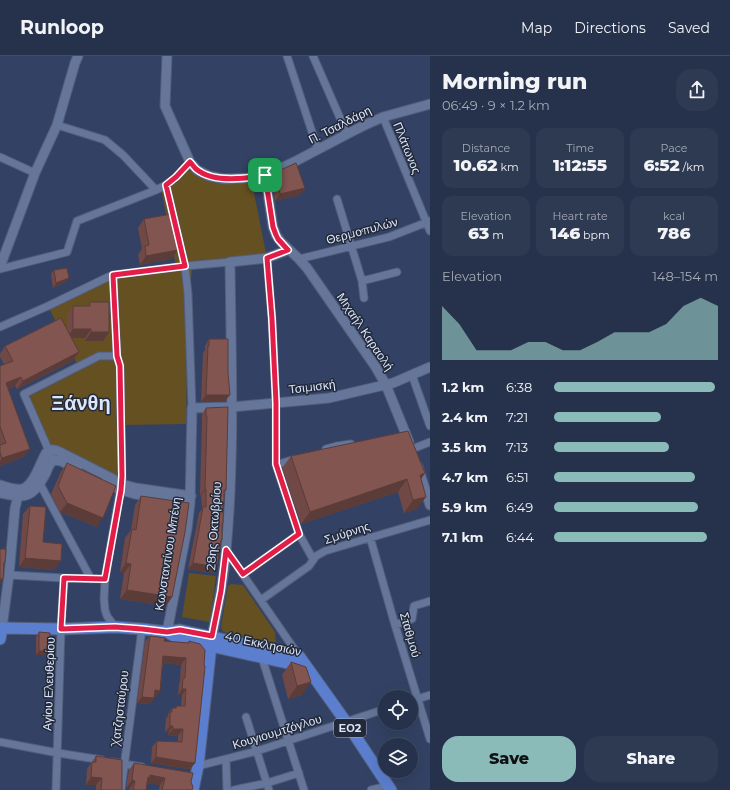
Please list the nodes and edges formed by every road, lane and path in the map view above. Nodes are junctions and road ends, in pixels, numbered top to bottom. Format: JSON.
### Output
{"nodes":[{"id":1,"x":78,"y":56,"type":"edge"},
{"id":2,"x":167,"y":56,"type":"edge"},
{"id":3,"x":287,"y":56,"type":"edge"},
{"id":4,"x":313,"y":56,"type":"edge"},
{"id":5,"x":430,"y":104,"type":"edge"},
{"id":6,"x":383,"y":117,"type":"junction"},
{"id":7,"x":57,"y":125,"type":"junction"},
{"id":8,"x":346,"y":134,"type":"junction"},
{"id":9,"x":318,"y":150,"type":"junction"},
{"id":10,"x":0,"y":156,"type":"edge"},
{"id":11,"x":190,"y":162,"type":"junction"},
{"id":12,"x":35,"y":173,"type":"junction"},
{"id":13,"x":265,"y":175,"type":"junction"},
{"id":14,"x":166,"y":185,"type":"junction"},
{"id":15,"x":156,"y":190,"type":"junction"},
{"id":16,"x":337,"y":199,"type":"dead end"},
{"id":17,"x":428,"y":222,"type":"edge"},
{"id":18,"x":430,"y":231,"type":"edge"},
{"id":19,"x":351,"y":246,"type":"junction"},
{"id":20,"x":288,"y":250,"type":"junction"},
{"id":21,"x":267,"y":258,"type":"junction"},
{"id":22,"x":299,"y":259,"type":"junction"},
{"id":23,"x":230,"y":262,"type":"junction"},
{"id":24,"x":185,"y":266,"type":"junction"},
{"id":25,"x":0,"y":268,"type":"edge"},
{"id":26,"x":397,"y":272,"type":"dead end"},
{"id":27,"x":113,"y":275,"type":"junction"},
{"id":28,"x":362,"y":281,"type":"junction"},
{"id":29,"x":364,"y":298,"type":"dead end"},
{"id":30,"x":0,"y":326,"type":"edge"},
{"id":31,"x":117,"y":356,"type":"junction"},
{"id":32,"x":430,"y":367,"type":"edge"},
{"id":33,"x":412,"y":375,"type":"junction"},
{"id":34,"x":386,"y":385,"type":"junction"},
{"id":35,"x":276,"y":403,"type":"junction"},
{"id":36,"x":232,"y":407,"type":"junction"},
{"id":37,"x":192,"y":408,"type":"junction"},
{"id":38,"x":430,"y":426,"type":"edge"},
{"id":39,"x":360,"y":442,"type":"edge"},
{"id":40,"x":430,"y":442,"type":"edge"},
{"id":41,"x":412,"y":449,"type":"junction"},
{"id":42,"x":322,"y":450,"type":"edge"},
{"id":43,"x":49,"y":451,"type":"junction"},
{"id":44,"x":299,"y":457,"type":"edge"},
{"id":45,"x":53,"y":460,"type":"junction"},
{"id":46,"x":276,"y":464,"type":"junction"},
{"id":47,"x":40,"y":484,"type":"junction"},
{"id":48,"x":0,"y":485,"type":"edge"},
{"id":49,"x":121,"y":487,"type":"junction"},
{"id":50,"x":428,"y":490,"type":"edge"},
{"id":51,"x":0,"y":493,"type":"edge"},
{"id":52,"x":18,"y":493,"type":"junction"},
{"id":53,"x":0,"y":497,"type":"edge"},
{"id":54,"x":190,"y":500,"type":"junction"},
{"id":55,"x":430,"y":506,"type":"edge"},
{"id":56,"x":14,"y":514,"type":"junction"},
{"id":57,"x":430,"y":520,"type":"edge"},
{"id":58,"x":299,"y":534,"type":"junction"},
{"id":59,"x":370,"y":537,"type":"junction"},
{"id":60,"x":226,"y":550,"type":"junction"},
{"id":61,"x":313,"y":559,"type":"junction"},
{"id":62,"x":243,"y":574,"type":"junction"},
{"id":63,"x":9,"y":575,"type":"junction"},
{"id":64,"x":64,"y":578,"type":"junction"},
{"id":65,"x":91,"y":579,"type":"junction"},
{"id":66,"x":105,"y":579,"type":"junction"},
{"id":67,"x":260,"y":600,"type":"junction"},
{"id":68,"x":430,"y":601,"type":"edge"},
{"id":69,"x":396,"y":625,"type":"junction"},
{"id":70,"x":115,"y":627,"type":"junction"},
{"id":71,"x":61,"y":629,"type":"junction"},
{"id":72,"x":142,"y":629,"type":"junction"},
{"id":73,"x":1,"y":631,"type":"edge"},
{"id":74,"x":167,"y":632,"type":"junction"},
{"id":75,"x":211,"y":641,"type":"junction"},
{"id":76,"x":299,"y":656,"type":"junction"},
{"id":77,"x":262,"y":658,"type":"junction"},
{"id":78,"x":307,"y":667,"type":"junction"},
{"id":79,"x":412,"y":690,"type":"edge"},
{"id":80,"x":430,"y":695,"type":"edge"},
{"id":81,"x":418,"y":699,"type":"edge"},
{"id":82,"x":418,"y":710,"type":"edge"},
{"id":83,"x":378,"y":711,"type":"edge"},
{"id":84,"x":246,"y":717,"type":"dead end"},
{"id":85,"x":346,"y":722,"type":"junction"},
{"id":86,"x":430,"y":739,"type":"edge"},
{"id":87,"x":289,"y":740,"type":"junction"},
{"id":88,"x":0,"y":742,"type":"edge"},
{"id":89,"x":257,"y":751,"type":"junction"},
{"id":90,"x":58,"y":753,"type":"junction"},
{"id":91,"x":226,"y":759,"type":"junction"},
{"id":92,"x":124,"y":764,"type":"junction"},
{"id":93,"x":146,"y":767,"type":"edge"},
{"id":94,"x":194,"y":772,"type":"junction"},
{"id":95,"x":299,"y":773,"type":"junction"},
{"id":96,"x":268,"y":786,"type":"edge"},
{"id":97,"x":389,"y":788,"type":"edge"},
{"id":98,"x":56,"y":790,"type":"edge"},
{"id":99,"x":121,"y":790,"type":"edge"},
{"id":100,"x":193,"y":790,"type":"edge"},
{"id":101,"x":227,"y":790,"type":"edge"},
{"id":102,"x":234,"y":790,"type":"edge"},
{"id":103,"x":304,"y":790,"type":"edge"},
{"id":104,"x":371,"y":790,"type":"edge"}],
"edges":[{"from":1,"to":7,"type":"street"},
{"from":2,"to":11,"type":"street"},
{"from":3,"to":9,"type":"street"},
{"from":4,"to":8,"type":"street"},
{"from":5,"to":6,"type":"street","name":"Π. Τσαλδάρη"},
{"from":6,"to":8,"type":"street","name":"Π. Τσαλδάρη"},
{"from":6,"to":17,"type":"street","name":"Πλάτωνος"},
{"from":7,"to":12,"type":"street"},
{"from":7,"to":15,"type":"street"},
{"from":8,"to":9,"type":"street","name":"Π. Τσαλδάρη"},
{"from":9,"to":13,"type":"street","name":"Π. Τσαλδάρη"},
{"from":10,"to":12,"type":"street"},
{"from":11,"to":13,"type":"street","name":"Π. Τσαλδάρη"},
{"from":11,"to":14,"type":"street"},
{"from":12,"to":25,"type":"street"},
{"from":13,"to":20,"type":"street","name":"Μιχαήλ Καραολή"},
{"from":14,"to":15,"type":"street"},
{"from":14,"to":24,"type":"street"},
{"from":15,"to":25,"type":"street"},
{"from":16,"to":19,"type":"street"},
{"from":17,"to":18,"type":"street","name":"Πλάτωνος"},
{"from":17,"to":19,"type":"street","name":"Θερμοπυλών"},
{"from":19,"to":22,"type":"street","name":"Θερμοπυλών"},
{"from":19,"to":28,"type":"street"},
{"from":20,"to":21,"type":"street"},
{"from":20,"to":22,"type":"street","name":"Μιχαήλ Καραολή"},
{"from":21,"to":23,"type":"street"},
{"from":21,"to":35,"type":"street"},
{"from":22,"to":34,"type":"street","name":"Μιχαήλ Καραολή"},
{"from":23,"to":24,"type":"street"},
{"from":23,"to":36,"type":"street","name":"28ης Οκτωβρίου"},
{"from":24,"to":27,"type":"street"},
{"from":24,"to":37,"type":"street"},
{"from":26,"to":28,"type":"street"},
{"from":27,"to":30,"type":"street"},
{"from":27,"to":31,"type":"street"},
{"from":28,"to":29,"type":"street"},
{"from":31,"to":43,"type":"street"},
{"from":31,"to":49,"type":"street"},
{"from":32,"to":33,"type":"street","name":"Τσιμισκή"},
{"from":33,"to":34,"type":"street","name":"Τσιμισκή"},
{"from":33,"to":38,"type":"street"},
{"from":34,"to":35,"type":"street","name":"Τσιμισκή"},
{"from":34,"to":41,"type":"street","name":"Μιχαήλ Καραολή"},
{"from":35,"to":36,"type":"street","name":"Τσιμισκή"},
{"from":35,"to":46,"type":"street"},
{"from":36,"to":37,"type":"street","name":"Τσιμισκή"},
{"from":36,"to":60,"type":"street","name":"28ης Οκτωβρίου"},
{"from":37,"to":54,"type":"street","name":"Κωνσταντίνου Μπένη"},
{"from":39,"to":42,"type":"street"},
{"from":40,"to":41,"type":"street"},
{"from":41,"to":50,"type":"street","name":"Μιχαήλ Καραολή"},
{"from":43,"to":45,"type":"street"},
{"from":43,"to":49,"type":"street"},
{"from":43,"to":52,"type":"street"},
{"from":44,"to":46,"type":"street"},
{"from":45,"to":47,"type":"street"},
{"from":45,"to":49,"type":"street"},
{"from":46,"to":58,"type":"street"},
{"from":47,"to":52,"type":"street"},
{"from":47,"to":65,"type":"street"},
{"from":48,"to":52,"type":"street"},
{"from":49,"to":54,"type":"street"},
{"from":49,"to":66,"type":"street"},
{"from":50,"to":55,"type":"street","name":"Μιχαήλ Καραολή"},
{"from":51,"to":52,"type":"street"},
{"from":52,"to":56,"type":"street"},
{"from":53,"to":56,"type":"street"},
{"from":54,"to":74,"type":"street","name":"Κωνσταντίνου Μπένη"},
{"from":56,"to":63,"type":"street"},
{"from":57,"to":59,"type":"street","name":"Σμύρνης"},
{"from":58,"to":61,"type":"street"},
{"from":58,"to":62,"type":"street"},
{"from":59,"to":61,"type":"street","name":"Σμύρνης"},
{"from":59,"to":69,"type":"street","name":"Σταθμού"},
{"from":60,"to":62,"type":"street"},
{"from":60,"to":75,"type":"street","name":"28ης Οκτωβρίου"},
{"from":61,"to":67,"type":"street","name":"Σμύρνης"},
{"from":62,"to":67,"type":"street"},
{"from":63,"to":64,"type":"street"},
{"from":63,"to":73,"type":"street"},
{"from":64,"to":65,"type":"street"},
{"from":64,"to":71,"type":"street","name":"Αγίου Ελευθερίου"},
{"from":65,"to":66,"type":"street"},
{"from":66,"to":70,"type":"street"},
{"from":67,"to":76,"type":"street"},
{"from":68,"to":69,"type":"street"},
{"from":69,"to":79,"type":"street","name":"Σταθμού"},
{"from":70,"to":71,"type":"main road","name":"40 Εκκλησιών"},
{"from":70,"to":72,"type":"main road","name":"40 Εκκλησιών"},
{"from":71,"to":73,"type":"main road","name":"40 Εκκλησιών"},
{"from":71,"to":90,"type":"street","name":"Αγίου Ελευθερίου"},
{"from":72,"to":74,"type":"main road","name":"40 Εκκλησιών"},
{"from":72,"to":92,"type":"street","name":"Χατζησταύρου"},
{"from":74,"to":75,"type":"main road","name":"40 Εκκλησιών"},
{"from":75,"to":76,"type":"main road","name":"40 Εκκλησιών"},
{"from":75,"to":77,"type":"main road","name":"40 Εκκλησιών"},
{"from":75,"to":94,"type":"main road","name":"28ης Οκτωβρίου"},
{"from":76,"to":78,"type":"main road","number":"ΕΟ2"},
{"from":77,"to":78,"type":"main road","name":"40 Εκκλησιών"},
{"from":77,"to":87,"type":"street"},
{"from":78,"to":85,"type":"main road","number":"ΕΟ2"},
{"from":80,"to":81,"type":"street"},
{"from":82,"to":86,"type":"street","name":"Σταθμού"},
{"from":83,"to":85,"type":"street","name":"Κουγιουμτζόγλου"},
{"from":84,"to":89,"type":"street"},
{"from":85,"to":87,"type":"street","name":"Κουγιουμτζόγλου"},
{"from":85,"to":97,"type":"main road","number":"ΕΟ2"},
{"from":87,"to":89,"type":"street","name":"Κουγιουμτζόγλου"},
{"from":87,"to":95,"type":"street"},
{"from":88,"to":90,"type":"street"},
{"from":89,"to":91,"type":"street","name":"Κουγιουμτζόγλου"},
{"from":89,"to":96,"type":"street"},
{"from":90,"to":92,"type":"street"},
{"from":90,"to":98,"type":"street","name":"Αγίου Ελευθερίου"},
{"from":91,"to":94,"type":"street","name":"Κουγιουμτζόγλου"},
{"from":91,"to":101,"type":"street"},
{"from":92,"to":93,"type":"street"},
{"from":92,"to":99,"type":"street","name":"Χατζησταύρου"},
{"from":94,"to":100,"type":"main road","name":"28ης Οκτωβρίου"},
{"from":95,"to":96,"type":"street"},
{"from":95,"to":103,"type":"street"},
{"from":96,"to":102,"type":"street"},
{"from":97,"to":104,"type":"street"}]}
